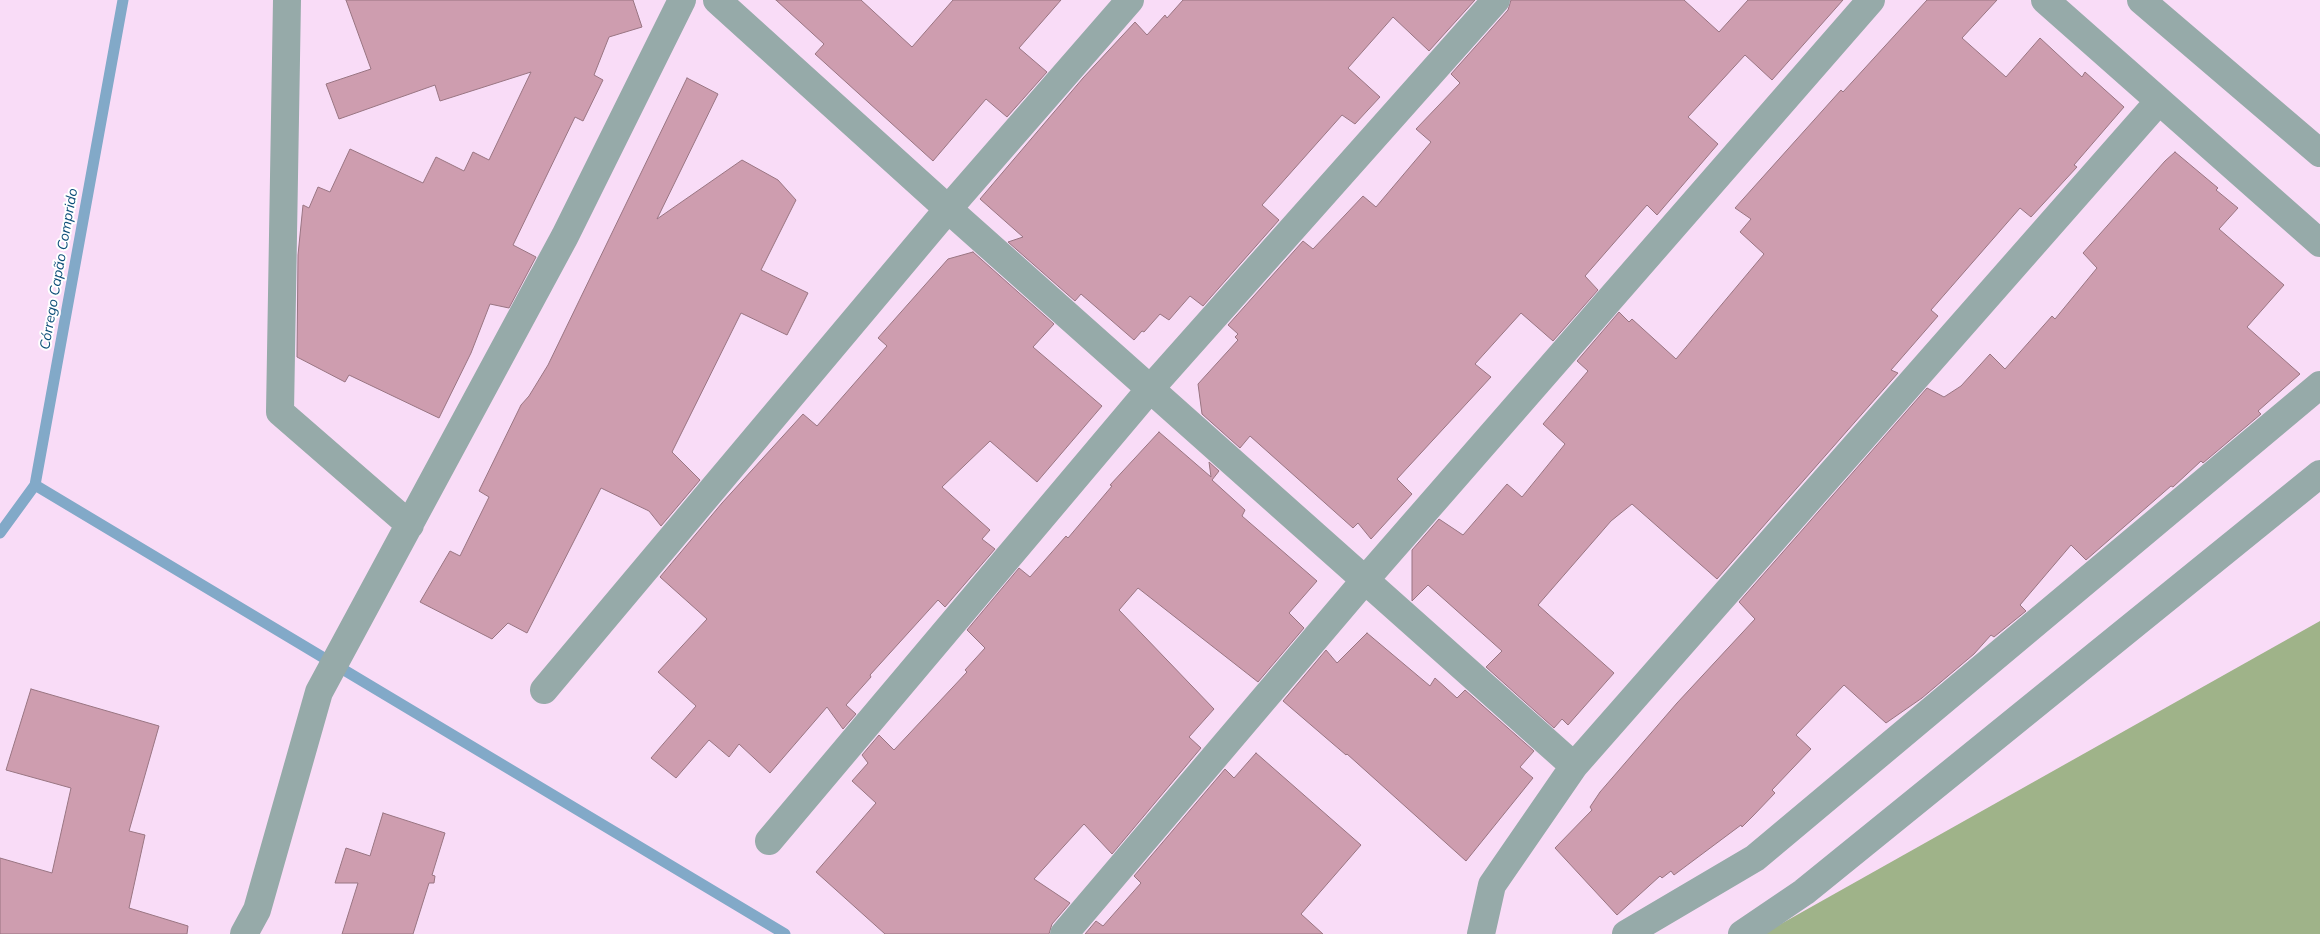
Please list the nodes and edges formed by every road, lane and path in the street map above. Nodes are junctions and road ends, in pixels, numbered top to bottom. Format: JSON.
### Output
{"nodes":[{"id":1,"x":287,"y":0,"type":"edge"},
{"id":2,"x":682,"y":0,"type":"edge"},
{"id":3,"x":717,"y":0,"type":"edge"},
{"id":4,"x":1130,"y":0,"type":"edge"},
{"id":5,"x":1496,"y":0,"type":"edge"},
{"id":6,"x":1871,"y":0,"type":"edge"},
{"id":7,"x":2045,"y":0,"type":"edge"},
{"id":8,"x":2142,"y":0,"type":"edge"},
{"id":9,"x":2159,"y":101,"type":"junction"},
{"id":10,"x":2320,"y":153,"type":"edge"},
{"id":11,"x":948,"y":210,"type":"junction"},
{"id":12,"x":2320,"y":243,"type":"edge"},
{"id":13,"x":2320,"y":385,"type":"edge"},
{"id":14,"x":1150,"y":389,"type":"junction"},
{"id":15,"x":2320,"y":474,"type":"edge"},
{"id":16,"x":410,"y":525,"type":"junction"},
{"id":17,"x":1365,"y":580,"type":"junction"},
{"id":18,"x":544,"y":690,"type":"dead end"},
{"id":19,"x":1574,"y":766,"type":"junction"},
{"id":20,"x":769,"y":840,"type":"dead end"},
{"id":21,"x":244,"y":934,"type":"edge"},
{"id":22,"x":1064,"y":934,"type":"edge"},
{"id":23,"x":1481,"y":934,"type":"edge"},
{"id":24,"x":1626,"y":934,"type":"edge"},
{"id":25,"x":1742,"y":934,"type":"edge"}],
"edges":[{"from":1,"to":16,"type":"street"},
{"from":2,"to":16,"type":"street"},
{"from":3,"to":11,"type":"street"},
{"from":4,"to":11,"type":"street"},
{"from":5,"to":14,"type":"street"},
{"from":6,"to":17,"type":"street"},
{"from":7,"to":9,"type":"street"},
{"from":8,"to":10,"type":"street"},
{"from":9,"to":12,"type":"street"},
{"from":9,"to":19,"type":"street"},
{"from":11,"to":14,"type":"street"},
{"from":11,"to":18,"type":"street"},
{"from":13,"to":24,"type":"street"},
{"from":14,"to":17,"type":"street"},
{"from":14,"to":20,"type":"street"},
{"from":15,"to":25,"type":"street"},
{"from":16,"to":21,"type":"street"},
{"from":17,"to":19,"type":"street"},
{"from":17,"to":22,"type":"street"},
{"from":19,"to":23,"type":"street"}]}
